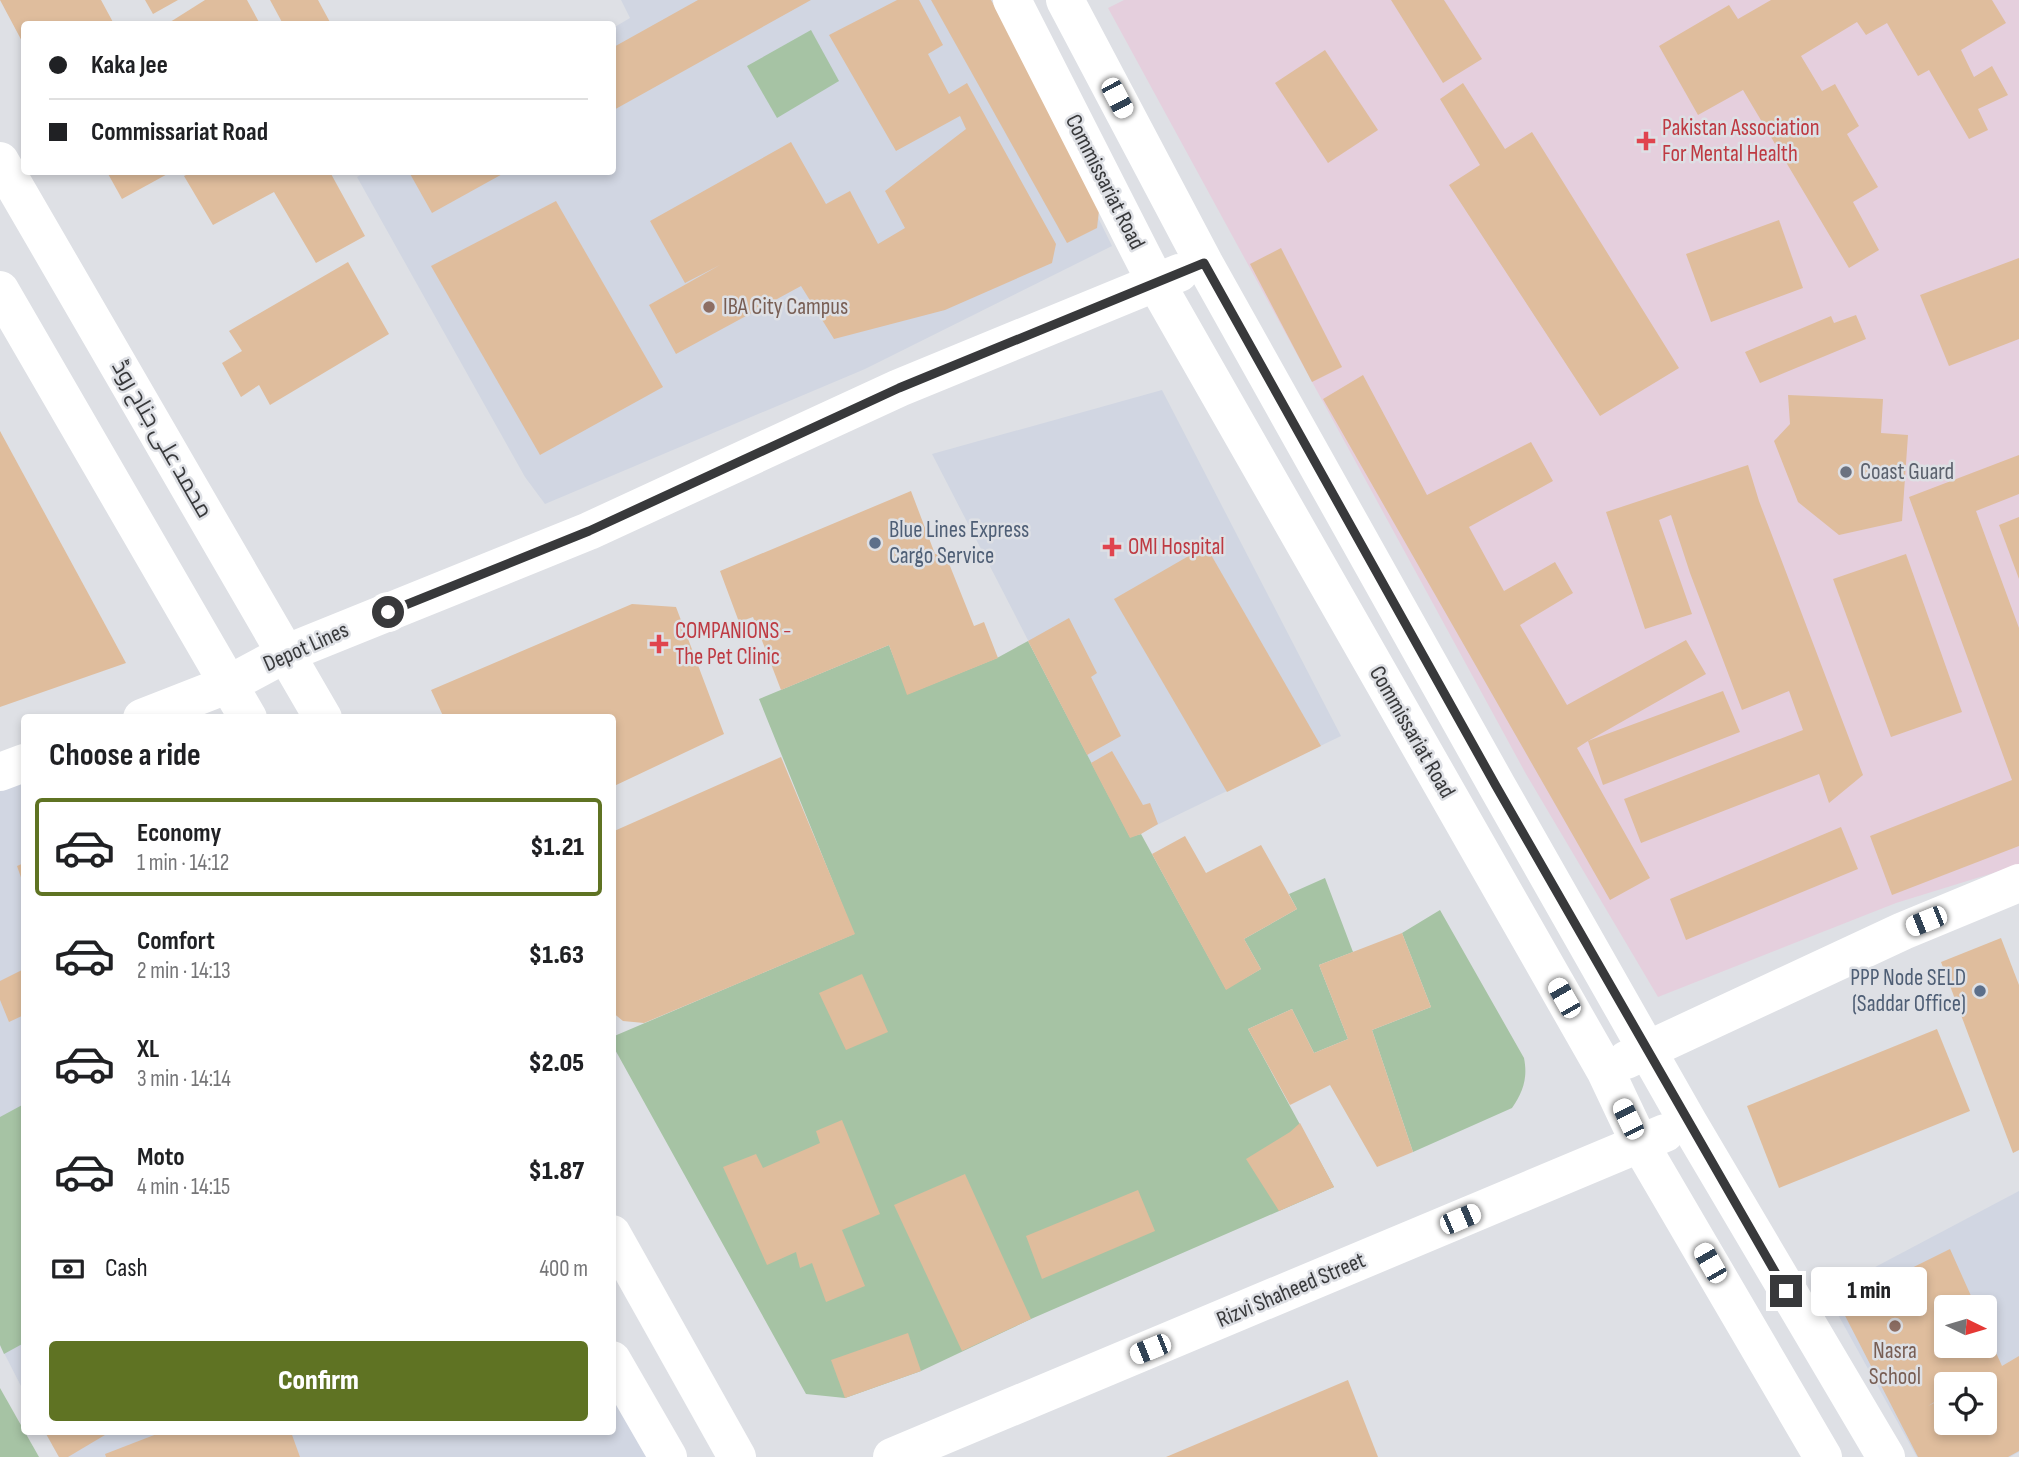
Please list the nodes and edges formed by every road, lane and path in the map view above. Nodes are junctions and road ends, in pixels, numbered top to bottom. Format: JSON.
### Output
{"nodes":[{"id":1,"x":1012,"y":0,"type":"edge"},
{"id":2,"x":1065,"y":0,"type":"edge"},
{"id":3,"x":0,"y":161,"type":"edge"},
{"id":4,"x":1204,"y":263,"type":"junction"},
{"id":5,"x":1156,"y":283,"type":"junction"},
{"id":6,"x":0,"y":290,"type":"edge"},
{"id":7,"x":287,"y":653,"type":"junction"},
{"id":8,"x":229,"y":684,"type":"junction"},
{"id":9,"x":152,"y":714,"type":"edge"},
{"id":10,"x":246,"y":714,"type":"edge"},
{"id":11,"x":321,"y":714,"type":"edge"},
{"id":12,"x":21,"y":764,"type":"edge"},
{"id":13,"x":0,"y":772,"type":"edge"},
{"id":14,"x":2019,"y":883,"type":"edge"},
{"id":15,"x":1648,"y":1050,"type":"junction"},
{"id":16,"x":1605,"y":1070,"type":"junction"},
{"id":17,"x":1688,"y":1122,"type":"junction"},
{"id":18,"x":1640,"y":1144,"type":"junction"},
{"id":19,"x":616,"y":1241,"type":"edge"},
{"id":20,"x":616,"y":1367,"type":"edge"},
{"id":21,"x":668,"y":1457,"type":"edge"},
{"id":22,"x":737,"y":1457,"type":"edge"},
{"id":23,"x":892,"y":1457,"type":"edge"},
{"id":24,"x":1823,"y":1457,"type":"edge"},
{"id":25,"x":1886,"y":1457,"type":"edge"}],
"edges":[{"from":1,"to":5,"type":"main road","name":"Commissariat Road"},
{"from":2,"to":4,"type":"main road","name":"Commissariat Road"},
{"from":3,"to":7,"type":"main road","name":"محمد علی جناح روڈ"},
{"from":4,"to":5,"type":"main road","name":"Depot Lines"},
{"from":4,"to":15,"type":"main road","name":"Commissariat Road"},
{"from":5,"to":7,"type":"main road","name":"Depot Lines"},
{"from":5,"to":16,"type":"main road","name":"Commissariat Road"},
{"from":6,"to":8,"type":"main road"},
{"from":7,"to":8,"type":"main road","name":"Depot Lines"},
{"from":7,"to":11,"type":"main road","name":"محمد علی جناح روڈ"},
{"from":8,"to":9,"type":"main road","name":"Depot Lines"},
{"from":8,"to":10,"type":"main road"},
{"from":12,"to":13,"type":"main road"},
{"from":14,"to":15,"type":"main road"},
{"from":15,"to":16,"type":"main road"},
{"from":15,"to":17,"type":"main road","name":"Commissariat Road"},
{"from":16,"to":18,"type":"main road","name":"Commissariat Road"},
{"from":17,"to":18,"type":"main road","name":"Rizvi Shaheed Street"},
{"from":17,"to":25,"type":"main road","name":"Commissariat Road"},
{"from":18,"to":23,"type":"main road","name":"Rizvi Shaheed Street"},
{"from":18,"to":24,"type":"main road","name":"Commissariat Road"},
{"from":19,"to":22,"type":"main road"},
{"from":20,"to":21,"type":"main road"}]}
